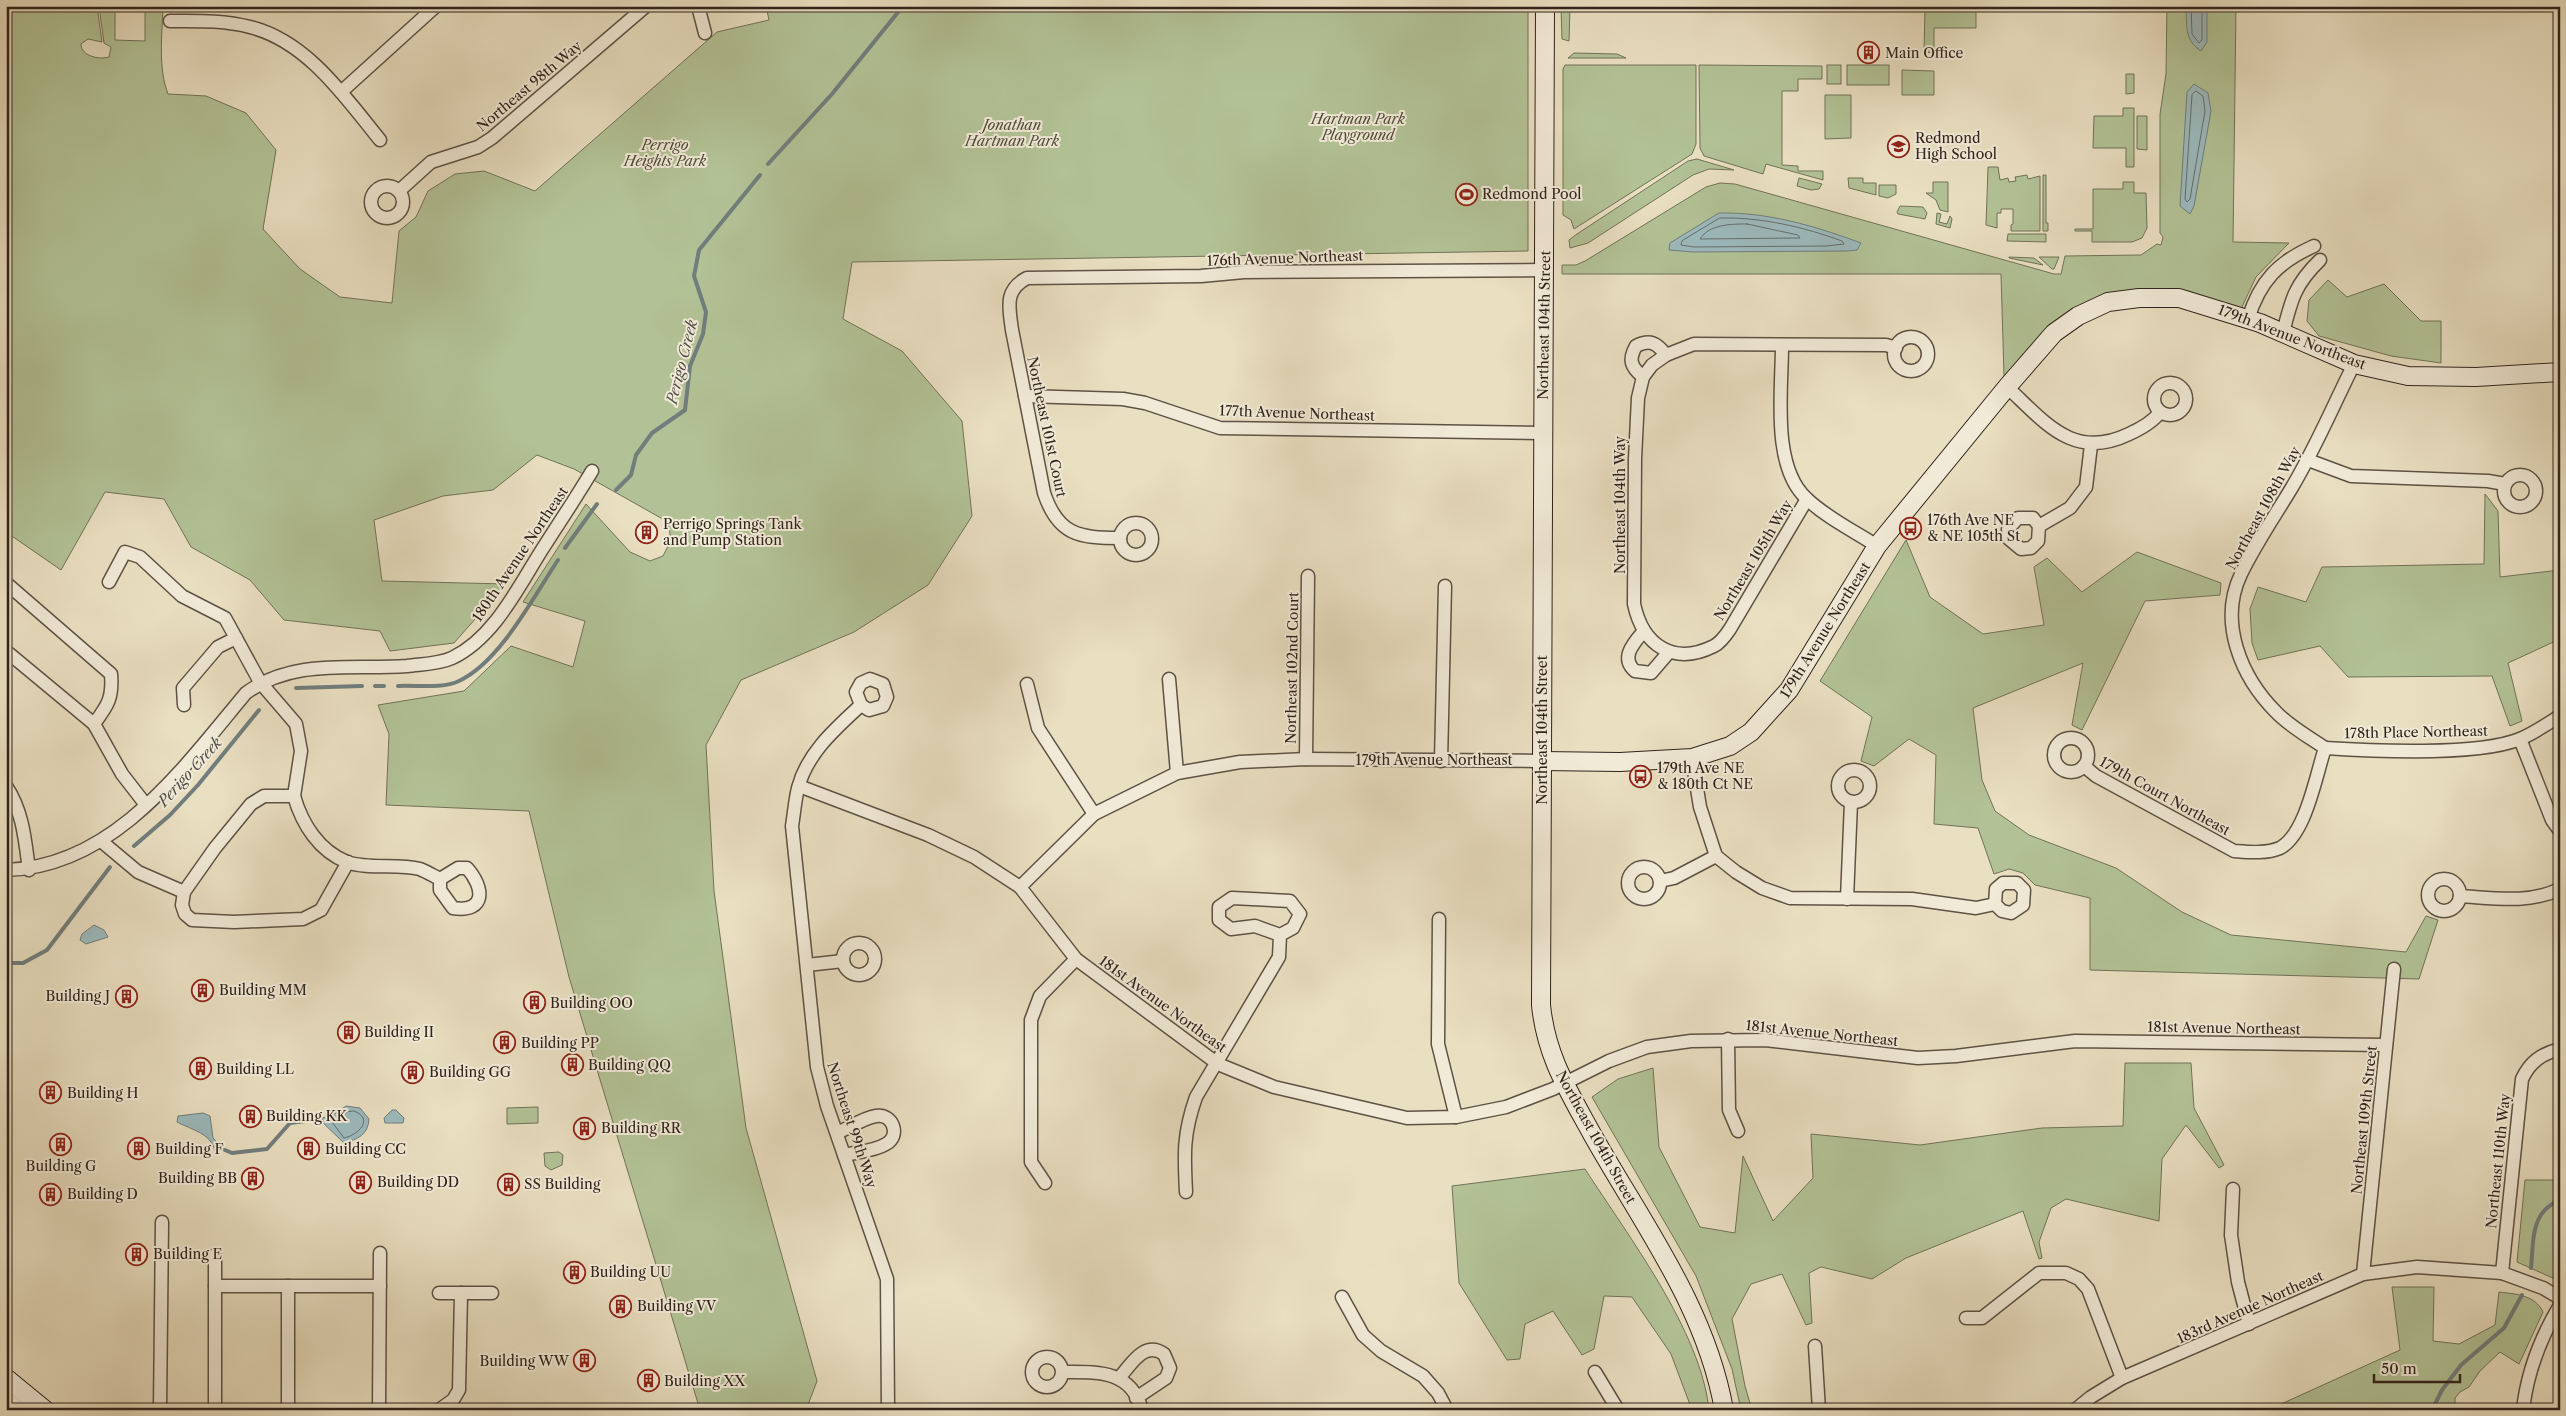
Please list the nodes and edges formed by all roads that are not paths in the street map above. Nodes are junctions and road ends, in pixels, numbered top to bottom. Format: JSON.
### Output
{"nodes":[{"id":1,"x":436,"y":6,"type":"edge"},
{"id":2,"x":646,"y":6,"type":"edge"},
{"id":3,"x":698,"y":6,"type":"edge"},
{"id":4,"x":1545,"y":6,"type":"edge"},
{"id":5,"x":170,"y":21,"type":"dead end"},
{"id":6,"x":705,"y":33,"type":"dead end"},
{"id":7,"x":341,"y":92,"type":"junction"},
{"id":8,"x":380,"y":140,"type":"dead end"},
{"id":9,"x":399,"y":191,"type":"dead end"},
{"id":10,"x":2314,"y":246,"type":"dead end"},
{"id":11,"x":2320,"y":260,"type":"dead end"},
{"id":12,"x":1545,"y":270,"type":"junction"},
{"id":13,"x":1027,"y":278,"type":"joint"},
{"id":14,"x":2248,"y":319,"type":"junction"},
{"id":15,"x":2283,"y":333,"type":"junction"},
{"id":16,"x":1782,"y":346,"type":"junction"},
{"id":17,"x":1896,"y":348,"type":"dead end"},
{"id":18,"x":1666,"y":355,"type":"junction"},
{"id":19,"x":2354,"y":364,"type":"junction"},
{"id":20,"x":2560,"y":372,"type":"edge"},
{"id":21,"x":1643,"y":377,"type":"junction"},
{"id":22,"x":2007,"y":387,"type":"junction"},
{"id":23,"x":1024,"y":396,"type":"junction"},
{"id":24,"x":2160,"y":412,"type":"dead end"},
{"id":25,"x":1543,"y":433,"type":"junction"},
{"id":26,"x":2091,"y":445,"type":"junction"},
{"id":27,"x":2308,"y":460,"type":"junction"},
{"id":28,"x":592,"y":471,"type":"dead end"},
{"id":29,"x":2505,"y":484,"type":"dead end"},
{"id":30,"x":1807,"y":499,"type":"junction"},
{"id":31,"x":2039,"y":526,"type":"dead end"},
{"id":32,"x":1120,"y":538,"type":"dead end"},
{"id":33,"x":1877,"y":546,"type":"junction"},
{"id":34,"x":1308,"y":576,"type":"dead end"},
{"id":35,"x":109,"y":582,"type":"dead end"},
{"id":36,"x":6,"y":583,"type":"edge"},
{"id":37,"x":1445,"y":586,"type":"dead end"},
{"id":38,"x":1643,"y":632,"type":"junction"},
{"id":39,"x":236,"y":638,"type":"junction"},
{"id":40,"x":1654,"y":644,"type":"joint"},
{"id":41,"x":6,"y":651,"type":"edge"},
{"id":42,"x":1669,"y":652,"type":"junction"},
{"id":43,"x":1169,"y":679,"type":"dead end"},
{"id":44,"x":260,"y":682,"type":"junction"},
{"id":45,"x":1027,"y":684,"type":"dead end"},
{"id":46,"x":184,"y":705,"type":"dead end"},
{"id":47,"x":860,"y":705,"type":"dead end"},
{"id":48,"x":2560,"y":716,"type":"edge"},
{"id":49,"x":94,"y":724,"type":"junction"},
{"id":50,"x":2520,"y":739,"type":"junction"},
{"id":51,"x":2325,"y":748,"type":"junction"},
{"id":52,"x":1692,"y":758,"type":"junction"},
{"id":53,"x":1306,"y":759,"type":"junction"},
{"id":54,"x":1441,"y":761,"type":"junction"},
{"id":55,"x":1541,"y":761,"type":"junction"},
{"id":56,"x":2084,"y":766,"type":"dead end"},
{"id":57,"x":1177,"y":772,"type":"junction"},
{"id":58,"x":6,"y":786,"type":"edge"},
{"id":59,"x":798,"y":786,"type":"junction"},
{"id":60,"x":294,"y":796,"type":"junction"},
{"id":61,"x":1851,"y":802,"type":"dead end"},
{"id":62,"x":146,"y":805,"type":"junction"},
{"id":63,"x":1094,"y":814,"type":"junction"},
{"id":64,"x":2560,"y":831,"type":"edge"},
{"id":65,"x":101,"y":841,"type":"junction"},
{"id":66,"x":1716,"y":856,"type":"junction"},
{"id":67,"x":348,"y":862,"type":"junction"},
{"id":68,"x":6,"y":870,"type":"edge"},
{"id":69,"x":30,"y":870,"type":"junction"},
{"id":70,"x":440,"y":879,"type":"dead end"},
{"id":71,"x":1660,"y":881,"type":"dead end"},
{"id":72,"x":1020,"y":887,"type":"junction"},
{"id":73,"x":2560,"y":889,"type":"edge"},
{"id":74,"x":184,"y":892,"type":"junction"},
{"id":75,"x":2460,"y":896,"type":"dead end"},
{"id":76,"x":1847,"y":899,"type":"junction"},
{"id":77,"x":1995,"y":904,"type":"dead end"},
{"id":78,"x":1439,"y":919,"type":"dead end"},
{"id":79,"x":1280,"y":935,"type":"junction"},
{"id":80,"x":1076,"y":959,"type":"junction"},
{"id":81,"x":843,"y":961,"type":"dead end"},
{"id":82,"x":807,"y":965,"type":"junction"},
{"id":83,"x":2394,"y":969,"type":"dead end"},
{"id":84,"x":1728,"y":1039,"type":"junction"},
{"id":85,"x":2386,"y":1045,"type":"junction"},
{"id":86,"x":2560,"y":1049,"type":"edge"},
{"id":87,"x":1218,"y":1064,"type":"junction"},
{"id":88,"x":1564,"y":1084,"type":"junction"},
{"id":89,"x":1456,"y":1117,"type":"junction"},
{"id":90,"x":1738,"y":1131,"type":"dead end"},
{"id":91,"x":837,"y":1134,"type":"junction"},
{"id":92,"x":844,"y":1155,"type":"junction"},
{"id":93,"x":1045,"y":1183,"type":"dead end"},
{"id":94,"x":2233,"y":1189,"type":"dead end"},
{"id":95,"x":1186,"y":1192,"type":"dead end"},
{"id":96,"x":162,"y":1222,"type":"dead end"},
{"id":97,"x":380,"y":1253,"type":"dead end"},
{"id":98,"x":215,"y":1255,"type":"dead end"},
{"id":99,"x":2502,"y":1273,"type":"junction"},
{"id":100,"x":2363,"y":1274,"type":"junction"},
{"id":101,"x":215,"y":1286,"type":"junction"},
{"id":102,"x":288,"y":1286,"type":"junction"},
{"id":103,"x":380,"y":1286,"type":"junction"},
{"id":104,"x":439,"y":1293,"type":"dead end"},
{"id":105,"x":461,"y":1293,"type":"junction"},
{"id":106,"x":492,"y":1293,"type":"dead end"},
{"id":107,"x":1342,"y":1297,"type":"dead end"},
{"id":108,"x":2560,"y":1298,"type":"edge"},
{"id":109,"x":2560,"y":1305,"type":"edge"},
{"id":110,"x":1966,"y":1318,"type":"dead end"},
{"id":111,"x":2249,"y":1324,"type":"junction"},
{"id":112,"x":1815,"y":1346,"type":"dead end"},
{"id":113,"x":1063,"y":1372,"type":"dead end"},
{"id":114,"x":1594,"y":1372,"type":"dead end"},
{"id":115,"x":6,"y":1378,"type":"edge"},
{"id":116,"x":1119,"y":1378,"type":"junction"},
{"id":117,"x":2122,"y":1378,"type":"junction"},
{"id":118,"x":6,"y":1401,"type":"edge"},
{"id":119,"x":1139,"y":1404,"type":"edge"},
{"id":120,"x":17,"y":1410,"type":"edge"},
{"id":121,"x":45,"y":1410,"type":"edge"},
{"id":122,"x":160,"y":1410,"type":"edge"},
{"id":123,"x":215,"y":1410,"type":"edge"},
{"id":124,"x":288,"y":1410,"type":"edge"},
{"id":125,"x":379,"y":1410,"type":"edge"},
{"id":126,"x":439,"y":1410,"type":"edge"},
{"id":127,"x":888,"y":1410,"type":"edge"},
{"id":128,"x":1447,"y":1410,"type":"edge"},
{"id":129,"x":1618,"y":1410,"type":"edge"},
{"id":130,"x":1724,"y":1410,"type":"edge"},
{"id":131,"x":1819,"y":1410,"type":"edge"},
{"id":132,"x":2075,"y":1410,"type":"edge"},
{"id":133,"x":2523,"y":1410,"type":"edge"}],
"edges":[{"from":1,"to":7,"type":"street"},
{"from":2,"to":9,"type":"street","name":"Northeast 98th Way"},
{"from":3,"to":6,"type":"street"},
{"from":4,"to":12,"type":"street","name":"Northeast 104th Street"},
{"from":5,"to":7,"type":"street"},
{"from":7,"to":8,"type":"street"},
{"from":10,"to":14,"type":"street"},
{"from":11,"to":15,"type":"street"},
{"from":12,"to":13,"type":"street","name":"176th Avenue Northeast"},
{"from":12,"to":25,"type":"street","name":"Northeast 104th Street"},
{"from":13,"to":23,"type":"street","name":"Northeast 101st Court"},
{"from":14,"to":15,"type":"street","name":"179th Avenue Northeast"},
{"from":14,"to":22,"type":"street","name":"179th Avenue Northeast"},
{"from":15,"to":19,"type":"street","name":"179th Avenue Northeast"},
{"from":16,"to":17,"type":"street","name":"Northeast 104th Way"},
{"from":16,"to":18,"type":"street","name":"Northeast 104th Way"},
{"from":16,"to":30,"type":"street"},
{"from":18,"to":21,"type":"street","name":"Northeast 104th Way"},
{"from":18,"to":21,"type":"street"},
{"from":19,"to":20,"type":"street","name":"179th Avenue Northeast"},
{"from":19,"to":27,"type":"street","name":"Northeast 108th Way"},
{"from":21,"to":38,"type":"street","name":"Northeast 104th Way"},
{"from":22,"to":26,"type":"street"},
{"from":22,"to":33,"type":"street","name":"179th Avenue Northeast"},
{"from":23,"to":25,"type":"street","name":"177th Avenue Northeast"},
{"from":23,"to":32,"type":"street","name":"Northeast 101st Court"},
{"from":24,"to":26,"type":"street"},
{"from":25,"to":55,"type":"street","name":"Northeast 104th Street"},
{"from":26,"to":31,"type":"street"},
{"from":27,"to":29,"type":"street"},
{"from":27,"to":51,"type":"street","name":"Northeast 108th Way"},
{"from":28,"to":44,"type":"street","name":"180th Avenue Northeast"},
{"from":30,"to":33,"type":"street"},
{"from":30,"to":42,"type":"street","name":"Northeast 105th Way"},
{"from":33,"to":52,"type":"street","name":"179th Avenue Northeast"},
{"from":34,"to":53,"type":"street","name":"Northeast 102nd Court"},
{"from":35,"to":39,"type":"street"},
{"from":36,"to":49,"type":"street"},
{"from":37,"to":54,"type":"street"},
{"from":38,"to":40,"type":"street","name":"Northeast 104th Way"},
{"from":38,"to":42,"type":"street"},
{"from":39,"to":44,"type":"street"},
{"from":39,"to":46,"type":"street"},
{"from":40,"to":42,"type":"street","name":"Northeast 105th Way"},
{"from":41,"to":49,"type":"street"},
{"from":43,"to":57,"type":"street"},
{"from":44,"to":60,"type":"street"},
{"from":44,"to":62,"type":"street","name":"180th Avenue Northeast"},
{"from":45,"to":63,"type":"street"},
{"from":47,"to":59,"type":"street","name":"Northeast 99th Way"},
{"from":48,"to":50,"type":"street","name":"178th Place Northeast"},
{"from":49,"to":62,"type":"street"},
{"from":50,"to":51,"type":"street","name":"178th Place Northeast"},
{"from":50,"to":64,"type":"street"},
{"from":51,"to":56,"type":"street","name":"179th Court Northeast"},
{"from":52,"to":55,"type":"street","name":"179th Avenue Northeast"},
{"from":52,"to":66,"type":"street"},
{"from":53,"to":54,"type":"street","name":"179th Avenue Northeast"},
{"from":53,"to":57,"type":"street","name":"179th Avenue Northeast"},
{"from":54,"to":55,"type":"street","name":"179th Avenue Northeast"},
{"from":55,"to":88,"type":"street","name":"Northeast 104th Street"},
{"from":57,"to":63,"type":"street","name":"179th Avenue Northeast"},
{"from":58,"to":69,"type":"street"},
{"from":59,"to":72,"type":"street","name":"181st Avenue Northeast"},
{"from":59,"to":82,"type":"street","name":"Northeast 99th Way"},
{"from":60,"to":67,"type":"street"},
{"from":60,"to":74,"type":"street"},
{"from":61,"to":76,"type":"street"},
{"from":62,"to":65,"type":"street","name":"180th Avenue Northeast"},
{"from":63,"to":72,"type":"street","name":"179th Avenue Northeast"},
{"from":65,"to":69,"type":"street","name":"180th Avenue Northeast"},
{"from":65,"to":74,"type":"street"},
{"from":66,"to":71,"type":"street"},
{"from":66,"to":76,"type":"street"},
{"from":67,"to":70,"type":"street"},
{"from":67,"to":74,"type":"street"},
{"from":68,"to":69,"type":"street","name":"180th Avenue Northeast"},
{"from":72,"to":80,"type":"street","name":"181st Avenue Northeast"},
{"from":73,"to":75,"type":"street"},
{"from":76,"to":77,"type":"street"},
{"from":78,"to":89,"type":"street"},
{"from":79,"to":79,"type":"street"},
{"from":79,"to":87,"type":"street"},
{"from":80,"to":87,"type":"street","name":"181st Avenue Northeast"},
{"from":80,"to":93,"type":"street"},
{"from":81,"to":82,"type":"street"},
{"from":82,"to":91,"type":"street","name":"Northeast 99th Way"},
{"from":83,"to":85,"type":"street","name":"Northeast 109th Street"},
{"from":84,"to":85,"type":"street","name":"181st Avenue Northeast"},
{"from":84,"to":88,"type":"street","name":"181st Avenue Northeast"},
{"from":84,"to":90,"type":"street"},
{"from":85,"to":100,"type":"street","name":"Northeast 109th Street"},
{"from":86,"to":99,"type":"street","name":"Northeast 110th Way"},
{"from":87,"to":89,"type":"street","name":"181st Avenue Northeast"},
{"from":87,"to":95,"type":"street"},
{"from":88,"to":89,"type":"street","name":"181st Avenue Northeast"},
{"from":88,"to":130,"type":"street","name":"Northeast 104th Street"},
{"from":91,"to":92,"type":"street","name":"Northeast 99th Way"},
{"from":91,"to":92,"type":"street"},
{"from":92,"to":127,"type":"street","name":"Northeast 99th Way"},
{"from":94,"to":111,"type":"street"},
{"from":96,"to":122,"type":"street"},
{"from":97,"to":103,"type":"street"},
{"from":98,"to":101,"type":"street"},
{"from":99,"to":100,"type":"street","name":"183rd Avenue Northeast"},
{"from":99,"to":108,"type":"street","name":"183rd Avenue Northeast"},
{"from":100,"to":111,"type":"street","name":"183rd Avenue Northeast"},
{"from":101,"to":102,"type":"street"},
{"from":101,"to":123,"type":"street"},
{"from":102,"to":103,"type":"street"},
{"from":102,"to":124,"type":"street"},
{"from":103,"to":125,"type":"street"},
{"from":104,"to":105,"type":"street"},
{"from":105,"to":106,"type":"street"},
{"from":105,"to":126,"type":"street"},
{"from":107,"to":128,"type":"street"},
{"from":109,"to":133,"type":"street"},
{"from":110,"to":117,"type":"street"},
{"from":111,"to":117,"type":"street","name":"183rd Avenue Northeast"},
{"from":112,"to":131,"type":"street"},
{"from":113,"to":116,"type":"street"},
{"from":114,"to":129,"type":"street"},
{"from":115,"to":121,"type":"street"},
{"from":116,"to":119,"type":"street"},
{"from":116,"to":119,"type":"street"},
{"from":117,"to":132,"type":"street","name":"183rd Avenue Northeast"},
{"from":118,"to":120,"type":"street"}]}
